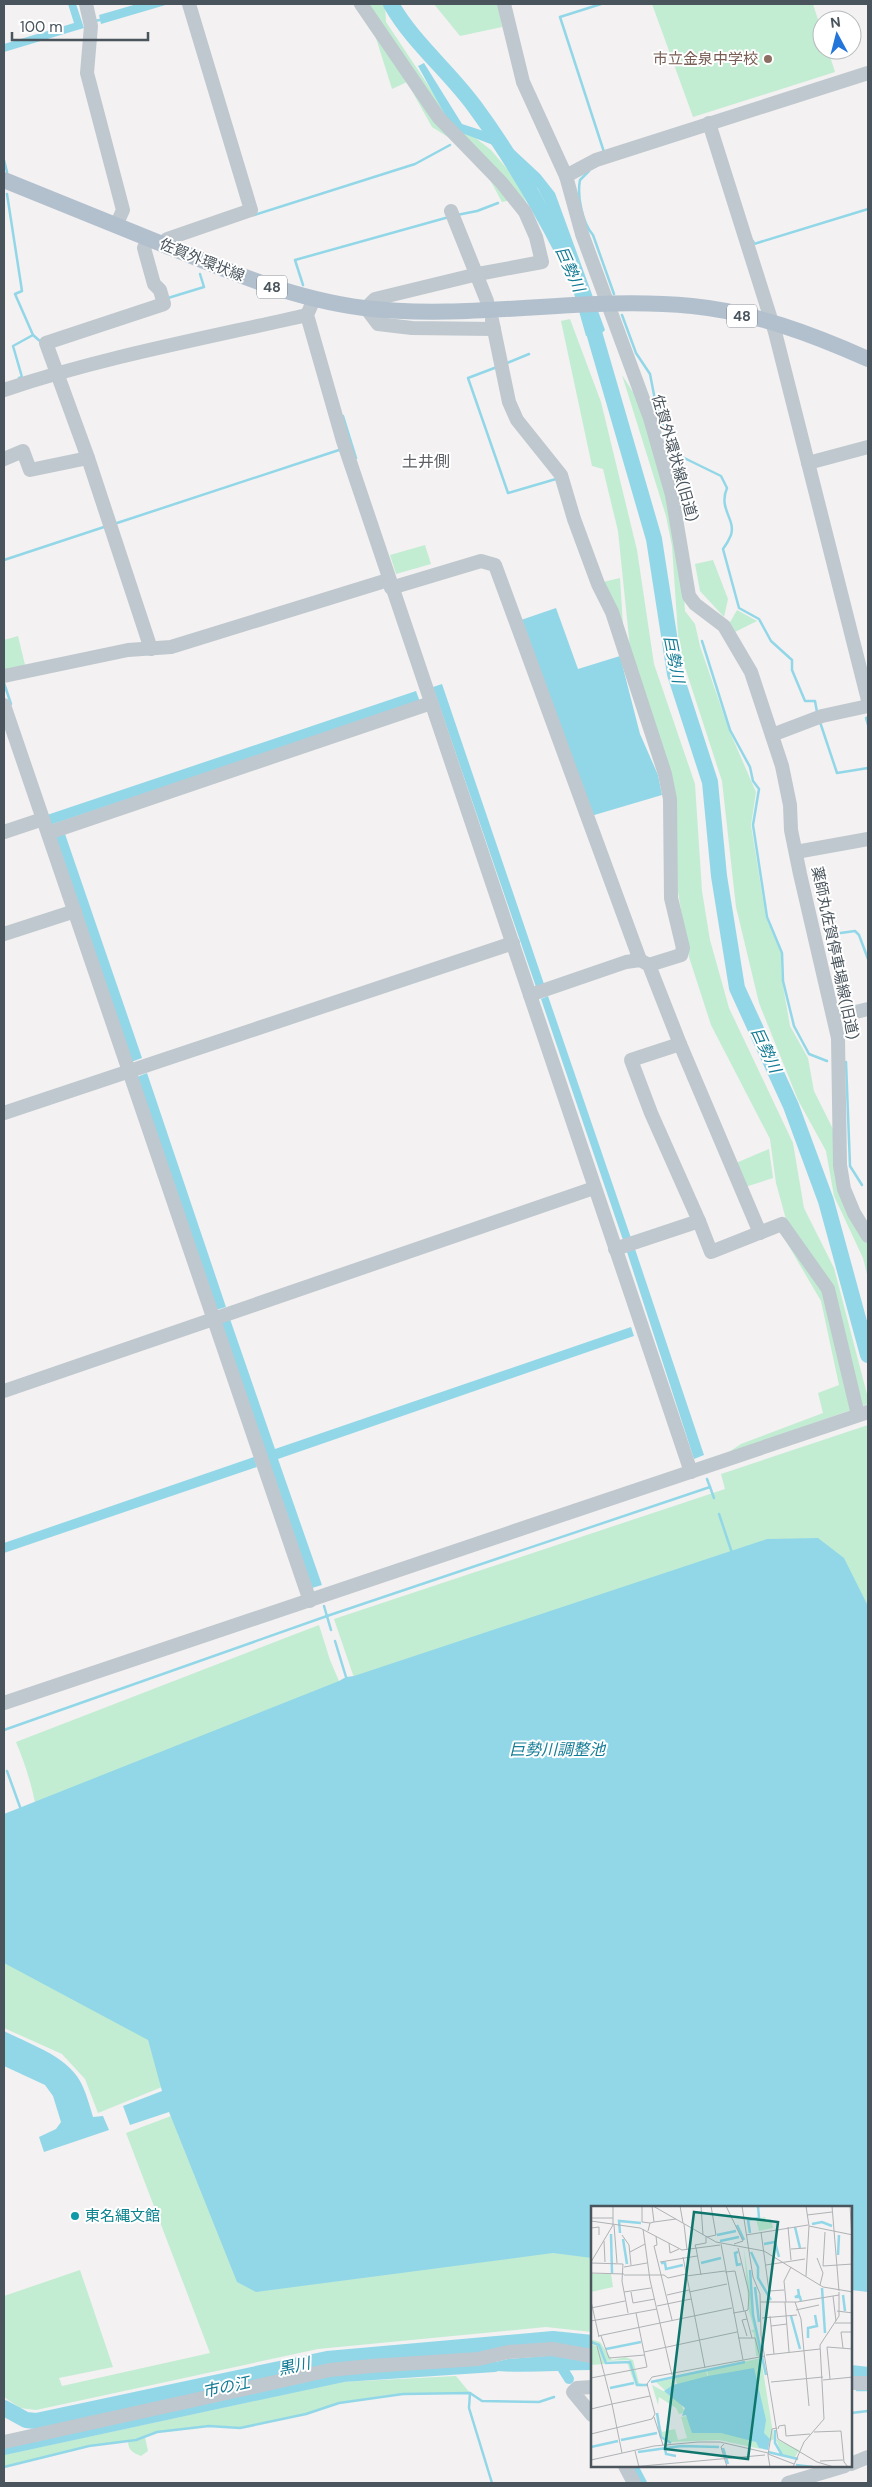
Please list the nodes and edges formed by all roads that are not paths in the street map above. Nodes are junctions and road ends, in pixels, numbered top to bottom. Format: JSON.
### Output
{"nodes":[{"id":1,"x":86,"y":4,"type":"edge"},
{"id":2,"x":189,"y":4,"type":"edge"},
{"id":3,"x":361,"y":4,"type":"edge"},
{"id":4,"x":504,"y":4,"type":"edge"},
{"id":5,"x":868,"y":73,"type":"edge"},
{"id":6,"x":711,"y":128,"type":"junction"},
{"id":7,"x":566,"y":176,"type":"junction"},
{"id":8,"x":4,"y":180,"type":"edge"},
{"id":9,"x":453,"y":216,"type":"dead end"},
{"id":10,"x":118,"y":226,"type":"junction"},
{"id":11,"x":149,"y":239,"type":"junction"},
{"id":12,"x":164,"y":245,"type":"junction"},
{"id":13,"x":478,"y":274,"type":"junction"},
{"id":14,"x":314,"y":299,"type":"junction"},
{"id":15,"x":487,"y":301,"type":"dead end"},
{"id":16,"x":608,"y":305,"type":"junction"},
{"id":17,"x":366,"y":308,"type":"junction"},
{"id":18,"x":307,"y":315,"type":"junction"},
{"id":19,"x":772,"y":321,"type":"junction"},
{"id":20,"x":868,"y":359,"type":"edge"},
{"id":21,"x":55,"y":373,"type":"junction"},
{"id":22,"x":4,"y":390,"type":"edge"},
{"id":23,"x":868,"y":447,"type":"edge"},
{"id":24,"x":4,"y":459,"type":"edge"},
{"id":25,"x":84,"y":459,"type":"junction"},
{"id":26,"x":808,"y":463,"type":"junction"},
{"id":27,"x":390,"y":584,"type":"junction"},
{"id":28,"x":151,"y":649,"type":"junction"},
{"id":29,"x":4,"y":676,"type":"edge"},
{"id":30,"x":429,"y":697,"type":"junction"},
{"id":31,"x":868,"y":700,"type":"edge"},
{"id":32,"x":4,"y":705,"type":"edge"},
{"id":33,"x":868,"y":706,"type":"edge"},
{"id":34,"x":772,"y":735,"type":"junction"},
{"id":35,"x":43,"y":818,"type":"junction"},
{"id":36,"x":55,"y":830,"type":"junction"},
{"id":37,"x":4,"y":832,"type":"edge"},
{"id":38,"x":868,"y":839,"type":"edge"},
{"id":39,"x":796,"y":852,"type":"junction"},
{"id":40,"x":75,"y":911,"type":"junction"},
{"id":41,"x":4,"y":934,"type":"edge"},
{"id":42,"x":513,"y":943,"type":"junction"},
{"id":43,"x":644,"y":963,"type":"junction"},
{"id":44,"x":538,"y":992,"type":"junction"},
{"id":45,"x":868,"y":1009,"type":"edge"},
{"id":46,"x":835,"y":1017,"type":"junction"},
{"id":47,"x":680,"y":1044,"type":"junction"},
{"id":48,"x":136,"y":1067,"type":"junction"},
{"id":49,"x":4,"y":1113,"type":"edge"},
{"id":50,"x":594,"y":1188,"type":"junction"},
{"id":51,"x":699,"y":1222,"type":"junction"},
{"id":52,"x":760,"y":1233,"type":"junction"},
{"id":53,"x":868,"y":1236,"type":"edge"},
{"id":54,"x":625,"y":1246,"type":"junction"},
{"id":55,"x":220,"y":1316,"type":"junction"},
{"id":56,"x":4,"y":1391,"type":"edge"},
{"id":57,"x":863,"y":1413,"type":"edge"},
{"id":58,"x":691,"y":1472,"type":"junction"},
{"id":59,"x":310,"y":1600,"type":"junction"},
{"id":60,"x":4,"y":1703,"type":"edge"},
{"id":61,"x":591,"y":2356,"type":"edge"},
{"id":62,"x":852,"y":2383,"type":"edge"},
{"id":63,"x":868,"y":2383,"type":"edge"},
{"id":64,"x":591,"y":2387,"type":"edge"},
{"id":65,"x":591,"y":2414,"type":"edge"},
{"id":66,"x":4,"y":2442,"type":"edge"},
{"id":67,"x":868,"y":2457,"type":"edge"},
{"id":68,"x":852,"y":2464,"type":"edge"},
{"id":69,"x":626,"y":2467,"type":"edge"},
{"id":70,"x":842,"y":2467,"type":"edge"},
{"id":71,"x":634,"y":2483,"type":"edge"},
{"id":72,"x":788,"y":2483,"type":"edge"}],
"edges":[{"from":1,"to":10,"type":"street"},
{"from":2,"to":12,"type":"street"},
{"from":3,"to":13,"type":"street"},
{"from":4,"to":7,"type":"street","name":"佐賀外環状線(旧道)"},
{"from":5,"to":6,"type":"street"},
{"from":6,"to":7,"type":"street"},
{"from":6,"to":19,"type":"street"},
{"from":7,"to":16,"type":"street","name":"佐賀外環状線(旧道)"},
{"from":8,"to":10,"type":"main road","name":"佐賀外環状線","number":"48"},
{"from":9,"to":13,"type":"street"},
{"from":10,"to":11,"type":"main road","name":"佐賀外環状線","number":"48"},
{"from":11,"to":12,"type":"main road","name":"佐賀外環状線","number":"48"},
{"from":11,"to":21,"type":"street"},
{"from":12,"to":14,"type":"main road","name":"佐賀外環状線","number":"48"},
{"from":13,"to":15,"type":"street"},
{"from":13,"to":17,"type":"street"},
{"from":14,"to":17,"type":"main road","name":"佐賀外環状線","number":"48"},
{"from":14,"to":18,"type":"street"},
{"from":16,"to":17,"type":"main road","name":"佐賀外環状線","number":"48"},
{"from":16,"to":19,"type":"main road","number":"48"},
{"from":16,"to":34,"type":"street","name":"佐賀外環状線(旧道)"},
{"from":17,"to":43,"type":"street"},
{"from":18,"to":21,"type":"street"},
{"from":18,"to":27,"type":"street"},
{"from":19,"to":20,"type":"main road","number":"48"},
{"from":19,"to":26,"type":"street"},
{"from":21,"to":22,"type":"street"},
{"from":21,"to":25,"type":"street"},
{"from":23,"to":26,"type":"street"},
{"from":24,"to":25,"type":"street"},
{"from":25,"to":28,"type":"street"},
{"from":26,"to":31,"type":"street"},
{"from":27,"to":28,"type":"street"},
{"from":27,"to":30,"type":"street"},
{"from":27,"to":43,"type":"street"},
{"from":28,"to":29,"type":"street"},
{"from":30,"to":36,"type":"street"},
{"from":30,"to":42,"type":"street"},
{"from":32,"to":35,"type":"street"},
{"from":33,"to":34,"type":"street"},
{"from":34,"to":39,"type":"street","name":"佐賀外環状線(旧道)"},
{"from":35,"to":36,"type":"street"},
{"from":35,"to":37,"type":"street"},
{"from":36,"to":40,"type":"street"},
{"from":38,"to":39,"type":"street"},
{"from":39,"to":46,"type":"street","name":"薬師丸佐賀停車場線(旧道)"},
{"from":40,"to":41,"type":"street"},
{"from":40,"to":48,"type":"street"},
{"from":42,"to":44,"type":"street"},
{"from":42,"to":48,"type":"street"},
{"from":43,"to":44,"type":"street"},
{"from":43,"to":47,"type":"street"},
{"from":44,"to":50,"type":"street"},
{"from":45,"to":46,"type":"street"},
{"from":46,"to":53,"type":"street","name":"薬師丸佐賀停車場線(旧道)"},
{"from":47,"to":51,"type":"street"},
{"from":47,"to":52,"type":"street"},
{"from":48,"to":49,"type":"street"},
{"from":48,"to":55,"type":"street"},
{"from":50,"to":54,"type":"street"},
{"from":50,"to":55,"type":"street"},
{"from":51,"to":52,"type":"street"},
{"from":51,"to":54,"type":"street"},
{"from":52,"to":57,"type":"street"},
{"from":54,"to":58,"type":"street"},
{"from":55,"to":56,"type":"street"},
{"from":55,"to":59,"type":"street"},
{"from":57,"to":58,"type":"street"},
{"from":58,"to":59,"type":"street"},
{"from":59,"to":60,"type":"street"},
{"from":61,"to":66,"type":"street"},
{"from":62,"to":63,"type":"street"},
{"from":64,"to":65,"type":"street"},
{"from":67,"to":68,"type":"street"},
{"from":69,"to":71,"type":"street"},
{"from":70,"to":72,"type":"street"}]}
